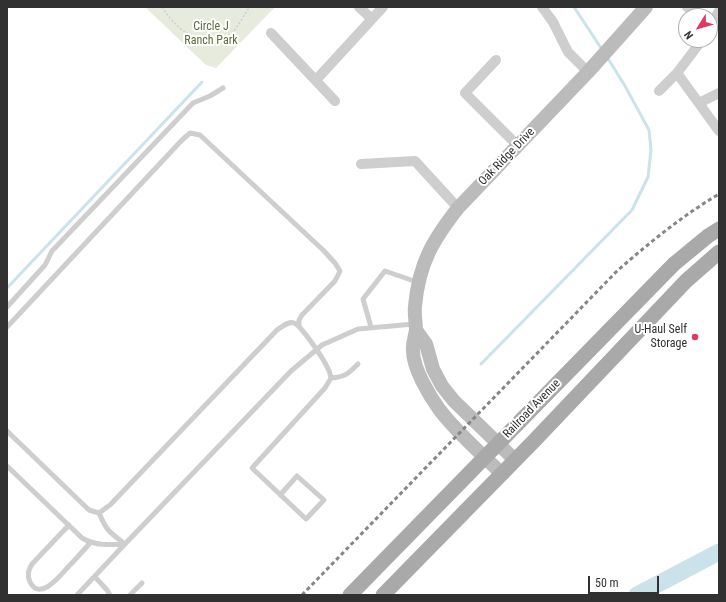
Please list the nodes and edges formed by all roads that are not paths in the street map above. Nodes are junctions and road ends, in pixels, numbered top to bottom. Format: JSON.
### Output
{"nodes":[{"id":1,"x":359,"y":7,"type":"edge"},
{"id":2,"x":383,"y":7,"type":"edge"},
{"id":3,"x":542,"y":7,"type":"edge"},
{"id":4,"x":646,"y":7,"type":"edge"},
{"id":5,"x":715,"y":7,"type":"edge"},
{"id":6,"x":719,"y":10,"type":"edge"},
{"id":7,"x":372,"y":19,"type":"junction"},
{"id":8,"x":271,"y":33,"type":"dead end"},
{"id":9,"x":696,"y":48,"type":"edge"},
{"id":10,"x":496,"y":60,"type":"dead end"},
{"id":11,"x":588,"y":72,"type":"junction"},
{"id":12,"x":677,"y":73,"type":"junction"},
{"id":13,"x":316,"y":80,"type":"junction"},
{"id":14,"x":223,"y":88,"type":"dead end"},
{"id":15,"x":659,"y":91,"type":"dead end"},
{"id":16,"x":719,"y":93,"type":"edge"},
{"id":17,"x":335,"y":101,"type":"dead end"},
{"id":18,"x":699,"y":103,"type":"junction"},
{"id":19,"x":719,"y":131,"type":"edge"},
{"id":20,"x":518,"y":146,"type":"junction"},
{"id":21,"x":361,"y":164,"type":"dead end"},
{"id":22,"x":458,"y":208,"type":"junction"},
{"id":23,"x":719,"y":229,"type":"edge"},
{"id":24,"x":719,"y":252,"type":"edge"},
{"id":25,"x":418,"y":282,"type":"junction"},
{"id":26,"x":7,"y":307,"type":"edge"},
{"id":27,"x":299,"y":325,"type":"junction"},
{"id":28,"x":7,"y":327,"type":"edge"},
{"id":29,"x":415,"y":327,"type":"junction"},
{"id":30,"x":371,"y":328,"type":"junction"},
{"id":31,"x":316,"y":350,"type":"junction"},
{"id":32,"x":358,"y":364,"type":"dead end"},
{"id":33,"x":331,"y":378,"type":"junction"},
{"id":34,"x":7,"y":431,"type":"edge"},
{"id":35,"x":498,"y":444,"type":"junction"},
{"id":36,"x":485,"y":457,"type":"junction"},
{"id":37,"x":515,"y":460,"type":"junction"},
{"id":38,"x":7,"y":466,"type":"edge"},
{"id":39,"x":502,"y":474,"type":"junction"},
{"id":40,"x":280,"y":495,"type":"junction"},
{"id":41,"x":99,"y":513,"type":"junction"},
{"id":42,"x":68,"y":525,"type":"junction"},
{"id":43,"x":90,"y":543,"type":"junction"},
{"id":44,"x":125,"y":544,"type":"junction"},
{"id":45,"x":95,"y":577,"type":"junction"},
{"id":46,"x":142,"y":583,"type":"dead end"},
{"id":47,"x":78,"y":595,"type":"edge"},
{"id":48,"x":110,"y":595,"type":"edge"},
{"id":49,"x":130,"y":595,"type":"edge"},
{"id":50,"x":350,"y":595,"type":"edge"},
{"id":51,"x":383,"y":595,"type":"edge"}],
"edges":[{"from":1,"to":7,"type":"street"},
{"from":2,"to":7,"type":"street"},
{"from":3,"to":11,"type":"street"},
{"from":4,"to":11,"type":"main road","name":"Oak Ridge Drive"},
{"from":5,"to":6,"type":"street"},
{"from":7,"to":13,"type":"street"},
{"from":8,"to":13,"type":"street"},
{"from":9,"to":12,"type":"street"},
{"from":10,"to":20,"type":"street"},
{"from":11,"to":20,"type":"main road","name":"Oak Ridge Drive"},
{"from":12,"to":15,"type":"street"},
{"from":12,"to":18,"type":"street"},
{"from":13,"to":17,"type":"street"},
{"from":14,"to":26,"type":"lane"},
{"from":16,"to":18,"type":"street"},
{"from":18,"to":19,"type":"street"},
{"from":20,"to":22,"type":"main road","name":"Oak Ridge Drive"},
{"from":21,"to":22,"type":"street"},
{"from":22,"to":25,"type":"main road","name":"Oak Ridge Drive"},
{"from":23,"to":35,"type":"main road","name":"Railroad Avenue"},
{"from":24,"to":37,"type":"main road","name":"Railroad Avenue"},
{"from":25,"to":29,"type":"main road","name":"Oak Ridge Drive"},
{"from":25,"to":30,"type":"lane"},
{"from":27,"to":28,"type":"lane"},
{"from":27,"to":31,"type":"lane"},
{"from":27,"to":41,"type":"lane"},
{"from":29,"to":30,"type":"lane"},
{"from":29,"to":35,"type":"main road"},
{"from":29,"to":36,"type":"main road","name":"Oak Ridge Drive"},
{"from":30,"to":31,"type":"lane"},
{"from":31,"to":33,"type":"lane"},
{"from":31,"to":44,"type":"lane"},
{"from":32,"to":33,"type":"lane"},
{"from":33,"to":40,"type":"lane"},
{"from":34,"to":41,"type":"lane"},
{"from":35,"to":36,"type":"main road","name":"Railroad Avenue"},
{"from":35,"to":37,"type":"main road"},
{"from":36,"to":39,"type":"main road","name":"Oak Ridge Drive"},
{"from":36,"to":50,"type":"main road","name":"Railroad Avenue"},
{"from":37,"to":39,"type":"main road","name":"Railroad Avenue"},
{"from":38,"to":42,"type":"lane"},
{"from":39,"to":51,"type":"main road","name":"Railroad Avenue"},
{"from":40,"to":40,"type":"lane"},
{"from":41,"to":44,"type":"lane"},
{"from":42,"to":43,"type":"lane"},
{"from":42,"to":43,"type":"lane"},
{"from":43,"to":44,"type":"lane"},
{"from":44,"to":45,"type":"lane"},
{"from":45,"to":47,"type":"lane"},
{"from":45,"to":48,"type":"lane"},
{"from":46,"to":49,"type":"lane"}]}
